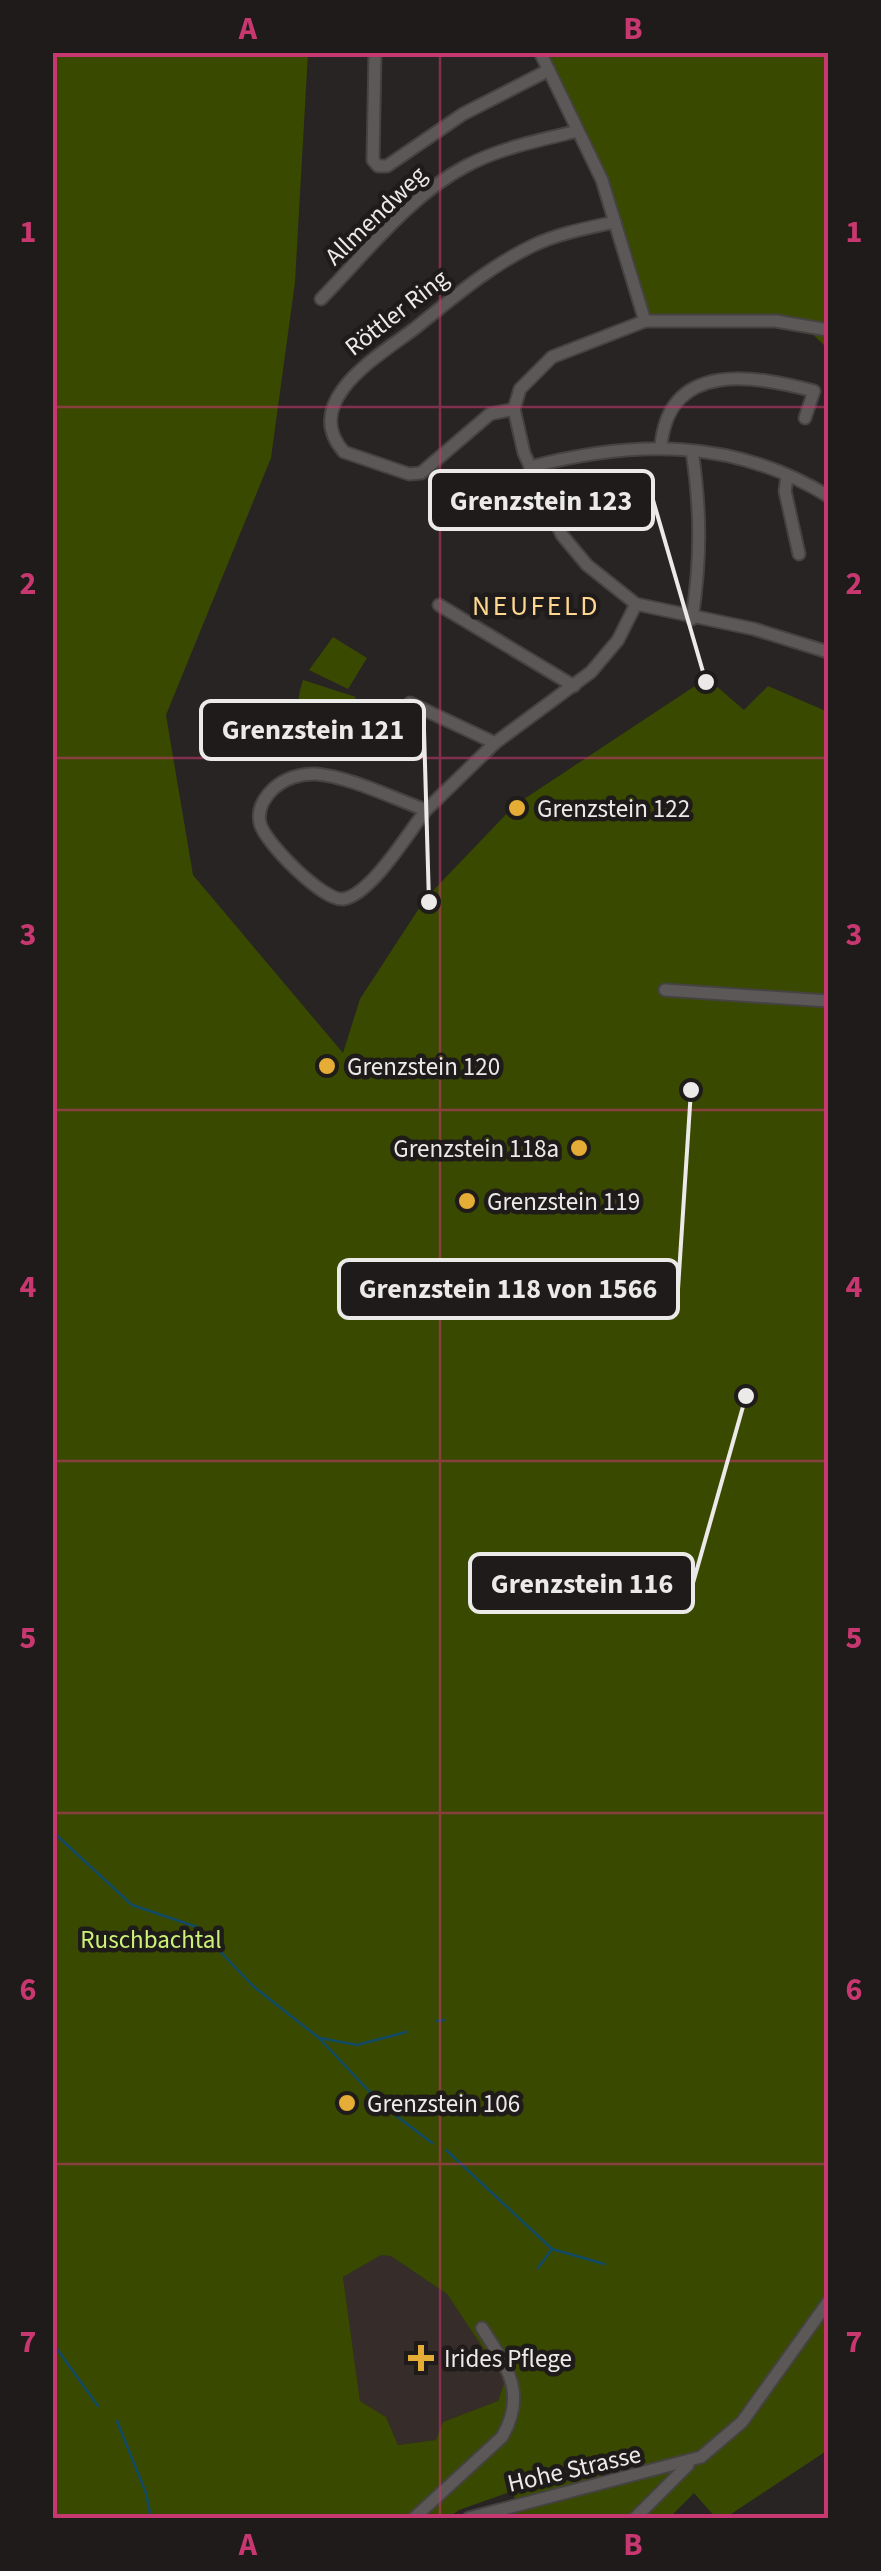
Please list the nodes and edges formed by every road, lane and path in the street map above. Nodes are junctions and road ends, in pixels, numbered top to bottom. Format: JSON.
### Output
{"nodes":[{"id":1,"x":540,"y":52,"type":"edge"},
{"id":2,"x":378,"y":55,"type":"edge"},
{"id":3,"x":549,"y":70,"type":"junction"},
{"id":4,"x":578,"y":131,"type":"junction"},
{"id":5,"x":616,"y":222,"type":"junction"},
{"id":6,"x":321,"y":299,"type":"dead end"},
{"id":7,"x":645,"y":321,"type":"junction"},
{"id":8,"x":828,"y":330,"type":"edge"},
{"id":9,"x":514,"y":410,"type":"junction"},
{"id":10,"x":805,"y":418,"type":"dead end"},
{"id":11,"x":661,"y":446,"type":"junction"},
{"id":12,"x":692,"y":451,"type":"junction"},
{"id":13,"x":530,"y":467,"type":"junction"},
{"id":14,"x":787,"y":477,"type":"junction"},
{"id":15,"x":828,"y":496,"type":"edge"},
{"id":16,"x":799,"y":554,"type":"dead end"},
{"id":17,"x":636,"y":604,"type":"junction"},
{"id":18,"x":438,"y":605,"type":"dead end"},
{"id":19,"x":692,"y":619,"type":"junction"},
{"id":20,"x":828,"y":652,"type":"edge"},
{"id":21,"x":574,"y":686,"type":"junction"},
{"id":22,"x":410,"y":704,"type":"dead end"},
{"id":23,"x":495,"y":743,"type":"junction"},
{"id":24,"x":426,"y":810,"type":"junction"},
{"id":25,"x":666,"y":990,"type":"dead end"},
{"id":26,"x":828,"y":1001,"type":"edge"},
{"id":27,"x":828,"y":2302,"type":"edge"},
{"id":28,"x":482,"y":2328,"type":"dead end"},
{"id":29,"x":690,"y":2463,"type":"junction"},
{"id":30,"x":414,"y":2518,"type":"edge"},
{"id":31,"x":469,"y":2518,"type":"edge"},
{"id":32,"x":635,"y":2518,"type":"edge"}],
"edges":[{"from":1,"to":3,"type":"street"},
{"from":2,"to":3,"type":"street"},
{"from":3,"to":4,"type":"street"},
{"from":4,"to":5,"type":"street"},
{"from":4,"to":6,"type":"street","name":"Allmendweg"},
{"from":5,"to":7,"type":"street"},
{"from":5,"to":9,"type":"street","name":"Röttler Ring"},
{"from":7,"to":8,"type":"street"},
{"from":7,"to":9,"type":"street"},
{"from":9,"to":13,"type":"street"},
{"from":10,"to":11,"type":"street"},
{"from":11,"to":12,"type":"street"},
{"from":11,"to":13,"type":"street"},
{"from":12,"to":14,"type":"street"},
{"from":12,"to":19,"type":"street"},
{"from":13,"to":17,"type":"street"},
{"from":14,"to":15,"type":"street"},
{"from":14,"to":16,"type":"street"},
{"from":17,"to":19,"type":"street"},
{"from":17,"to":21,"type":"street"},
{"from":18,"to":21,"type":"street"},
{"from":19,"to":20,"type":"street"},
{"from":21,"to":23,"type":"street"},
{"from":22,"to":23,"type":"street"},
{"from":23,"to":24,"type":"street"},
{"from":24,"to":24,"type":"street"},
{"from":25,"to":26,"type":"street"},
{"from":27,"to":29,"type":"street","name":"Hohe Strasse"},
{"from":28,"to":30,"type":"street","name":"Hohe Strasse"},
{"from":29,"to":31,"type":"street","name":"Hohe Strasse"},
{"from":29,"to":32,"type":"street","name":"Hohe Strasse"}]}
